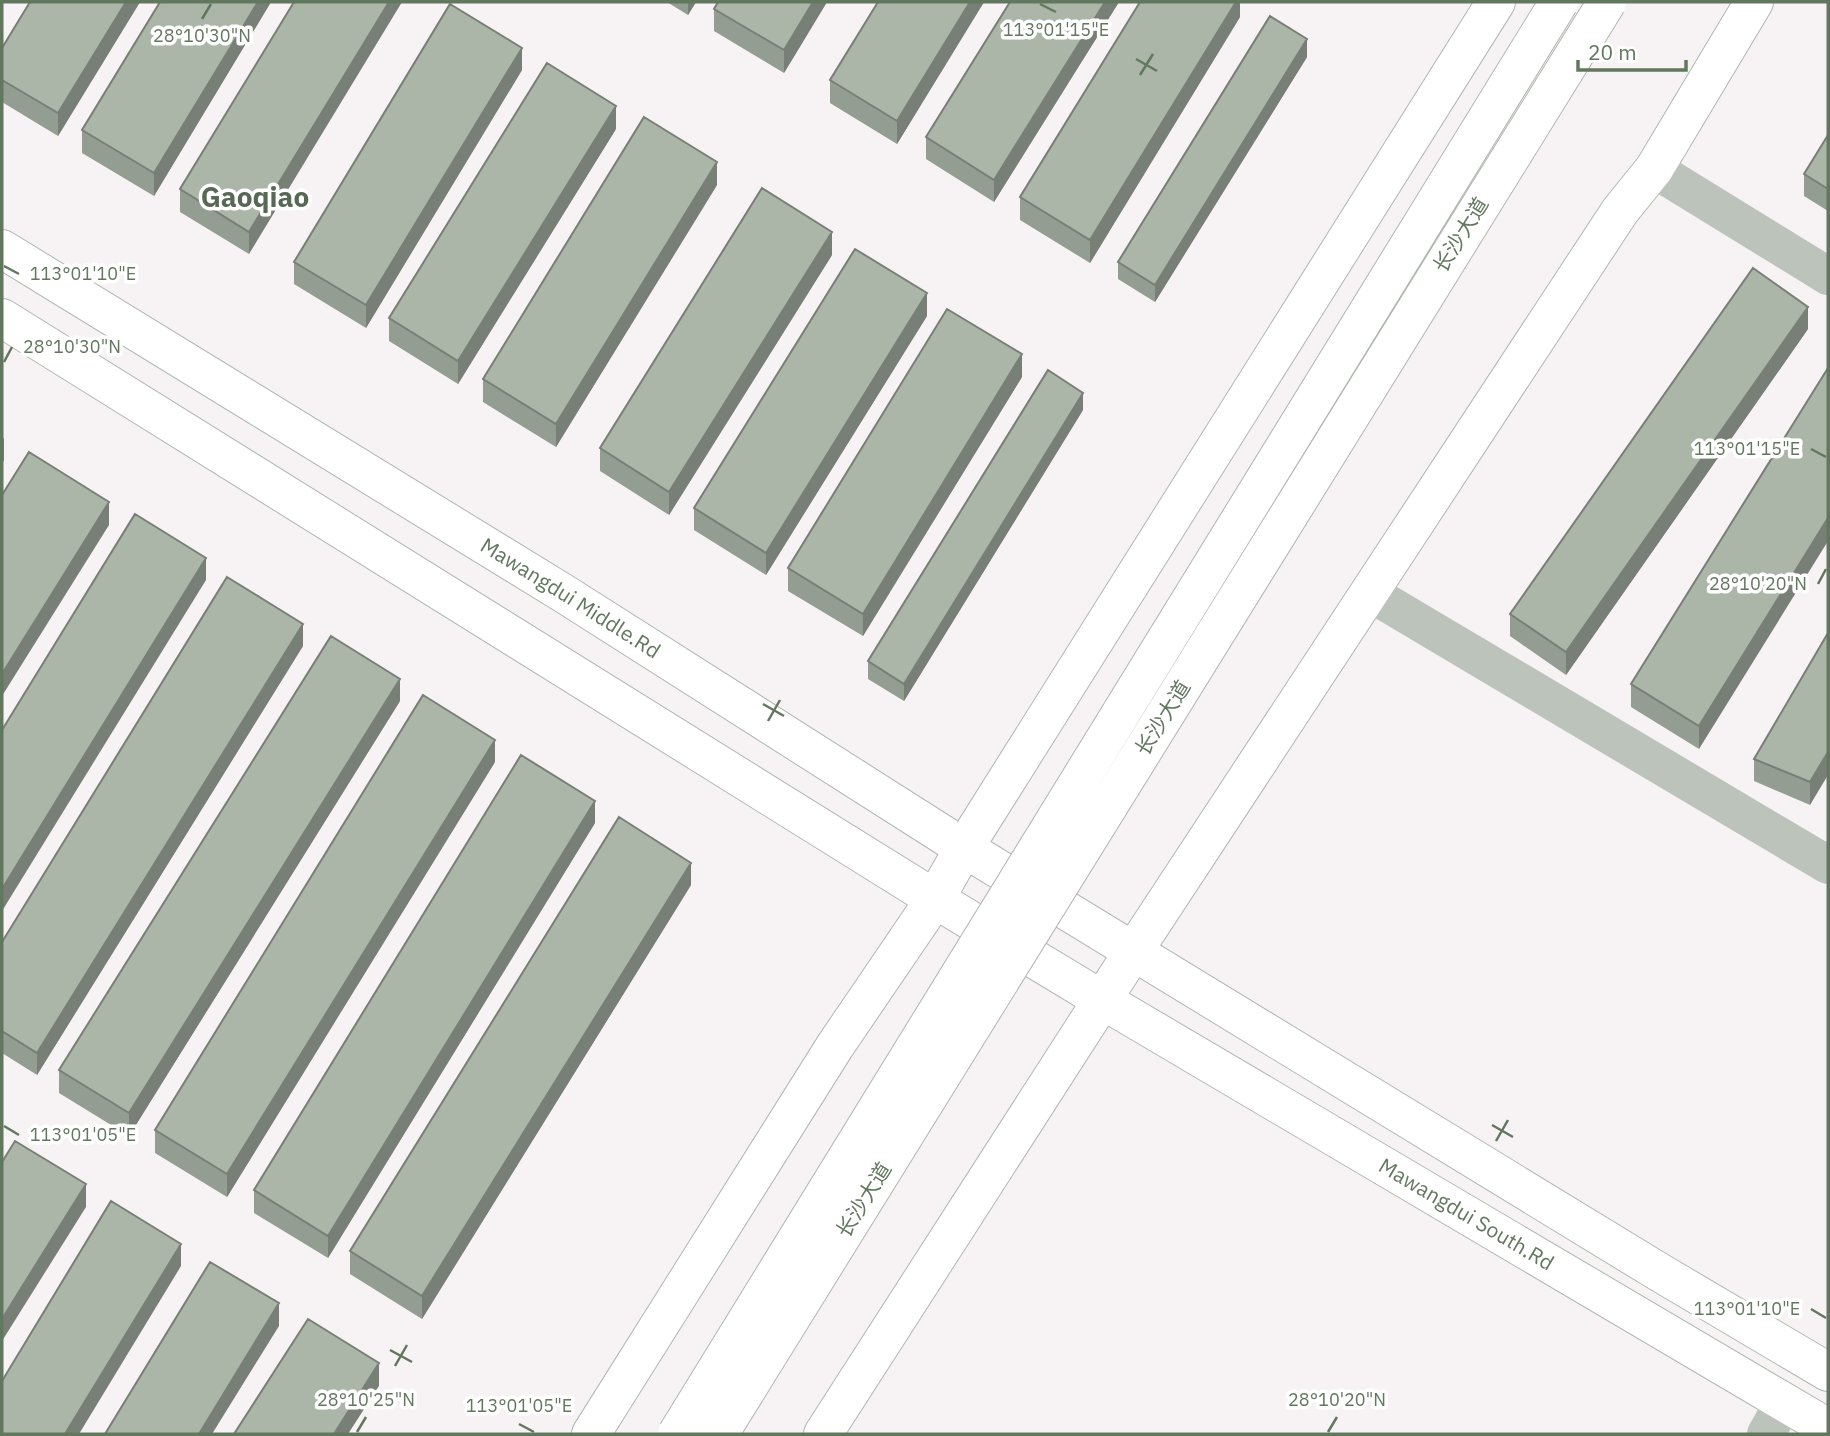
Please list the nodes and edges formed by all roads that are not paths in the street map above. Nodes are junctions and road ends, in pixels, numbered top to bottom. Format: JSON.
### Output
{"nodes":[{"id":1,"x":1496,"y":2,"type":"edge"},
{"id":2,"x":1559,"y":2,"type":"edge"},
{"id":3,"x":1607,"y":2,"type":"edge"},
{"id":4,"x":1754,"y":2,"type":"edge"},
{"id":5,"x":1654,"y":169,"type":"junction"},
{"id":6,"x":2,"y":249,"type":"edge"},
{"id":7,"x":1828,"y":276,"type":"edge"},
{"id":8,"x":2,"y":318,"type":"edge"},
{"id":9,"x":1370,"y":593,"type":"junction"},
{"id":10,"x":964,"y":848,"type":"junction"},
{"id":11,"x":1828,"y":865,"type":"edge"},
{"id":12,"x":935,"y":899,"type":"junction"},
{"id":13,"x":1133,"y":952,"type":"junction"},
{"id":14,"x":1103,"y":1000,"type":"junction"},
{"id":15,"x":1828,"y":1372,"type":"edge"},
{"id":16,"x":1784,"y":1402,"type":"junction"},
{"id":17,"x":1828,"y":1428,"type":"edge"},
{"id":18,"x":591,"y":1434,"type":"edge"},
{"id":19,"x":677,"y":1434,"type":"edge"},
{"id":20,"x":719,"y":1434,"type":"edge"},
{"id":21,"x":823,"y":1434,"type":"edge"},
{"id":22,"x":1766,"y":1434,"type":"edge"}],
"edges":[{"from":1,"to":10,"type":"main road"},
{"from":2,"to":19,"type":"main road","name":"长沙大道","bridge":true},
{"from":3,"to":20,"type":"main road","name":"长沙大道","bridge":true},
{"from":4,"to":5,"type":"main road"},
{"from":5,"to":7,"type":"street"},
{"from":5,"to":9,"type":"main road"},
{"from":6,"to":10,"type":"main road","name":"Mawangdui Middle.Rd"},
{"from":8,"to":12,"type":"main road"},
{"from":9,"to":11,"type":"street"},
{"from":9,"to":13,"type":"main road"},
{"from":10,"to":12,"type":"main road"},
{"from":10,"to":13,"type":"main road","name":"Mawangdui Middle.Rd"},
{"from":12,"to":14,"type":"main road"},
{"from":12,"to":18,"type":"main road"},
{"from":13,"to":14,"type":"main road"},
{"from":13,"to":15,"type":"main road"},
{"from":14,"to":16,"type":"main road","name":"Mawangdui South.Rd"},
{"from":14,"to":21,"type":"main road"},
{"from":16,"to":17,"type":"main road","name":"Mawangdui South.Rd"},
{"from":16,"to":22,"type":"street"}]}
